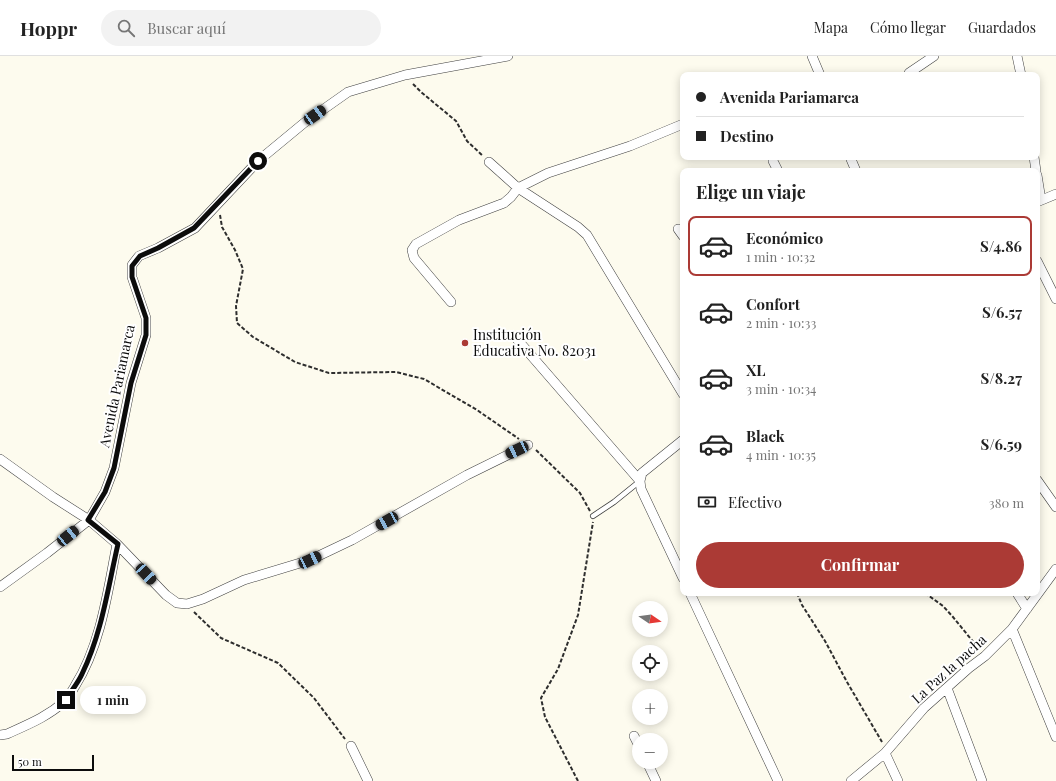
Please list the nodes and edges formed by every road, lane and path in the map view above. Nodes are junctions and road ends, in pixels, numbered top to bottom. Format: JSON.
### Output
{"nodes":[{"id":1,"x":508,"y":56,"type":"edge"},
{"id":2,"x":812,"y":56,"type":"edge"},
{"id":3,"x":934,"y":56,"type":"edge"},
{"id":4,"x":1018,"y":56,"type":"edge"},
{"id":5,"x":816,"y":72,"type":"edge"},
{"id":6,"x":911,"y":72,"type":"edge"},
{"id":7,"x":1021,"y":72,"type":"edge"},
{"id":8,"x":405,"y":75,"type":"junction"},
{"id":9,"x":680,"y":125,"type":"edge"},
{"id":10,"x":773,"y":161,"type":"dead end"},
{"id":11,"x":489,"y":162,"type":"joint"},
{"id":12,"x":776,"y":168,"type":"edge"},
{"id":13,"x":518,"y":188,"type":"junction"},
{"id":14,"x":1056,"y":194,"type":"edge"},
{"id":15,"x":1040,"y":201,"type":"edge"},
{"id":16,"x":217,"y":204,"type":"junction"},
{"id":17,"x":1040,"y":267,"type":"edge"},
{"id":18,"x":1056,"y":299,"type":"edge"},
{"id":19,"x":451,"y":302,"type":"dead end"},
{"id":20,"x":516,"y":338,"type":"dead end"},
{"id":21,"x":680,"y":389,"type":"edge"},
{"id":22,"x":680,"y":442,"type":"edge"},
{"id":23,"x":528,"y":445,"type":"junction"},
{"id":24,"x":0,"y":459,"type":"edge"},
{"id":25,"x":640,"y":481,"type":"junction"},
{"id":26,"x":1040,"y":484,"type":"edge"},
{"id":27,"x":1056,"y":507,"type":"edge"},
{"id":28,"x":593,"y":516,"type":"junction"},
{"id":29,"x":88,"y":520,"type":"junction"},
{"id":30,"x":118,"y":544,"type":"junction"},
{"id":31,"x":1056,"y":568,"type":"edge"},
{"id":32,"x":680,"y":572,"type":"edge"},
{"id":33,"x":0,"y":587,"type":"edge"},
{"id":34,"x":1040,"y":591,"type":"edge"},
{"id":35,"x":691,"y":596,"type":"edge"},
{"id":36,"x":798,"y":596,"type":"edge"},
{"id":37,"x":929,"y":596,"type":"edge"},
{"id":38,"x":1019,"y":596,"type":"edge"},
{"id":39,"x":1036,"y":596,"type":"edge"},
{"id":40,"x":187,"y":604,"type":"junction"},
{"id":41,"x":1027,"y":609,"type":"junction"},
{"id":42,"x":1012,"y":629,"type":"junction"},
{"id":43,"x":985,"y":656,"type":"junction"},
{"id":44,"x":947,"y":688,"type":"junction"},
{"id":45,"x":0,"y":735,"type":"edge"},
{"id":46,"x":1056,"y":737,"type":"edge"},
{"id":47,"x":351,"y":746,"type":"joint"},
{"id":48,"x":885,"y":753,"type":"junction"},
{"id":49,"x":650,"y":769,"type":"edge"},
{"id":50,"x":368,"y":781,"type":"edge"},
{"id":51,"x":578,"y":781,"type":"edge"},
{"id":52,"x":656,"y":781,"type":"edge"},
{"id":53,"x":778,"y":781,"type":"edge"},
{"id":54,"x":851,"y":781,"type":"edge"},
{"id":55,"x":898,"y":781,"type":"edge"},
{"id":56,"x":982,"y":781,"type":"edge"}],
"edges":[{"from":1,"to":8,"type":"street","name":"Avenida Pariamarca"},
{"from":2,"to":5,"type":"street"},
{"from":3,"to":6,"type":"street"},
{"from":4,"to":7,"type":"street"},
{"from":8,"to":11,"type":"path"},
{"from":8,"to":16,"type":"street","name":"Avenida Pariamarca"},
{"from":9,"to":13,"type":"street"},
{"from":10,"to":12,"type":"street"},
{"from":11,"to":13,"type":"street"},
{"from":13,"to":19,"type":"street"},
{"from":13,"to":21,"type":"street"},
{"from":14,"to":15,"type":"street"},
{"from":16,"to":23,"type":"path"},
{"from":16,"to":29,"type":"street","name":"Avenida Pariamarca"},
{"from":17,"to":18,"type":"street"},
{"from":20,"to":25,"type":"street"},
{"from":22,"to":25,"type":"street"},
{"from":23,"to":28,"type":"path"},
{"from":23,"to":40,"type":"street"},
{"from":24,"to":29,"type":"street"},
{"from":25,"to":28,"type":"lane"},
{"from":25,"to":32,"type":"street"},
{"from":26,"to":27,"type":"street"},
{"from":28,"to":51,"type":"path"},
{"from":29,"to":30,"type":"street"},
{"from":29,"to":33,"type":"street"},
{"from":30,"to":40,"type":"street"},
{"from":30,"to":45,"type":"street"},
{"from":31,"to":34,"type":"street","name":"La Paz la pacha"},
{"from":35,"to":53,"type":"street"},
{"from":36,"to":48,"type":"path"},
{"from":37,"to":43,"type":"path"},
{"from":38,"to":41,"type":"street"},
{"from":39,"to":41,"type":"street","name":"La Paz la pacha"},
{"from":40,"to":47,"type":"path"},
{"from":41,"to":42,"type":"street","name":"La Paz la pacha"},
{"from":42,"to":43,"type":"street","name":"La Paz la pacha"},
{"from":42,"to":46,"type":"street"},
{"from":43,"to":44,"type":"street","name":"La Paz la pacha"},
{"from":44,"to":48,"type":"street","name":"La Paz la pacha"},
{"from":44,"to":56,"type":"street"},
{"from":47,"to":50,"type":"street"},
{"from":48,"to":54,"type":"street","name":"La Paz la pacha"},
{"from":48,"to":55,"type":"street"},
{"from":49,"to":52,"type":"street"}]}
